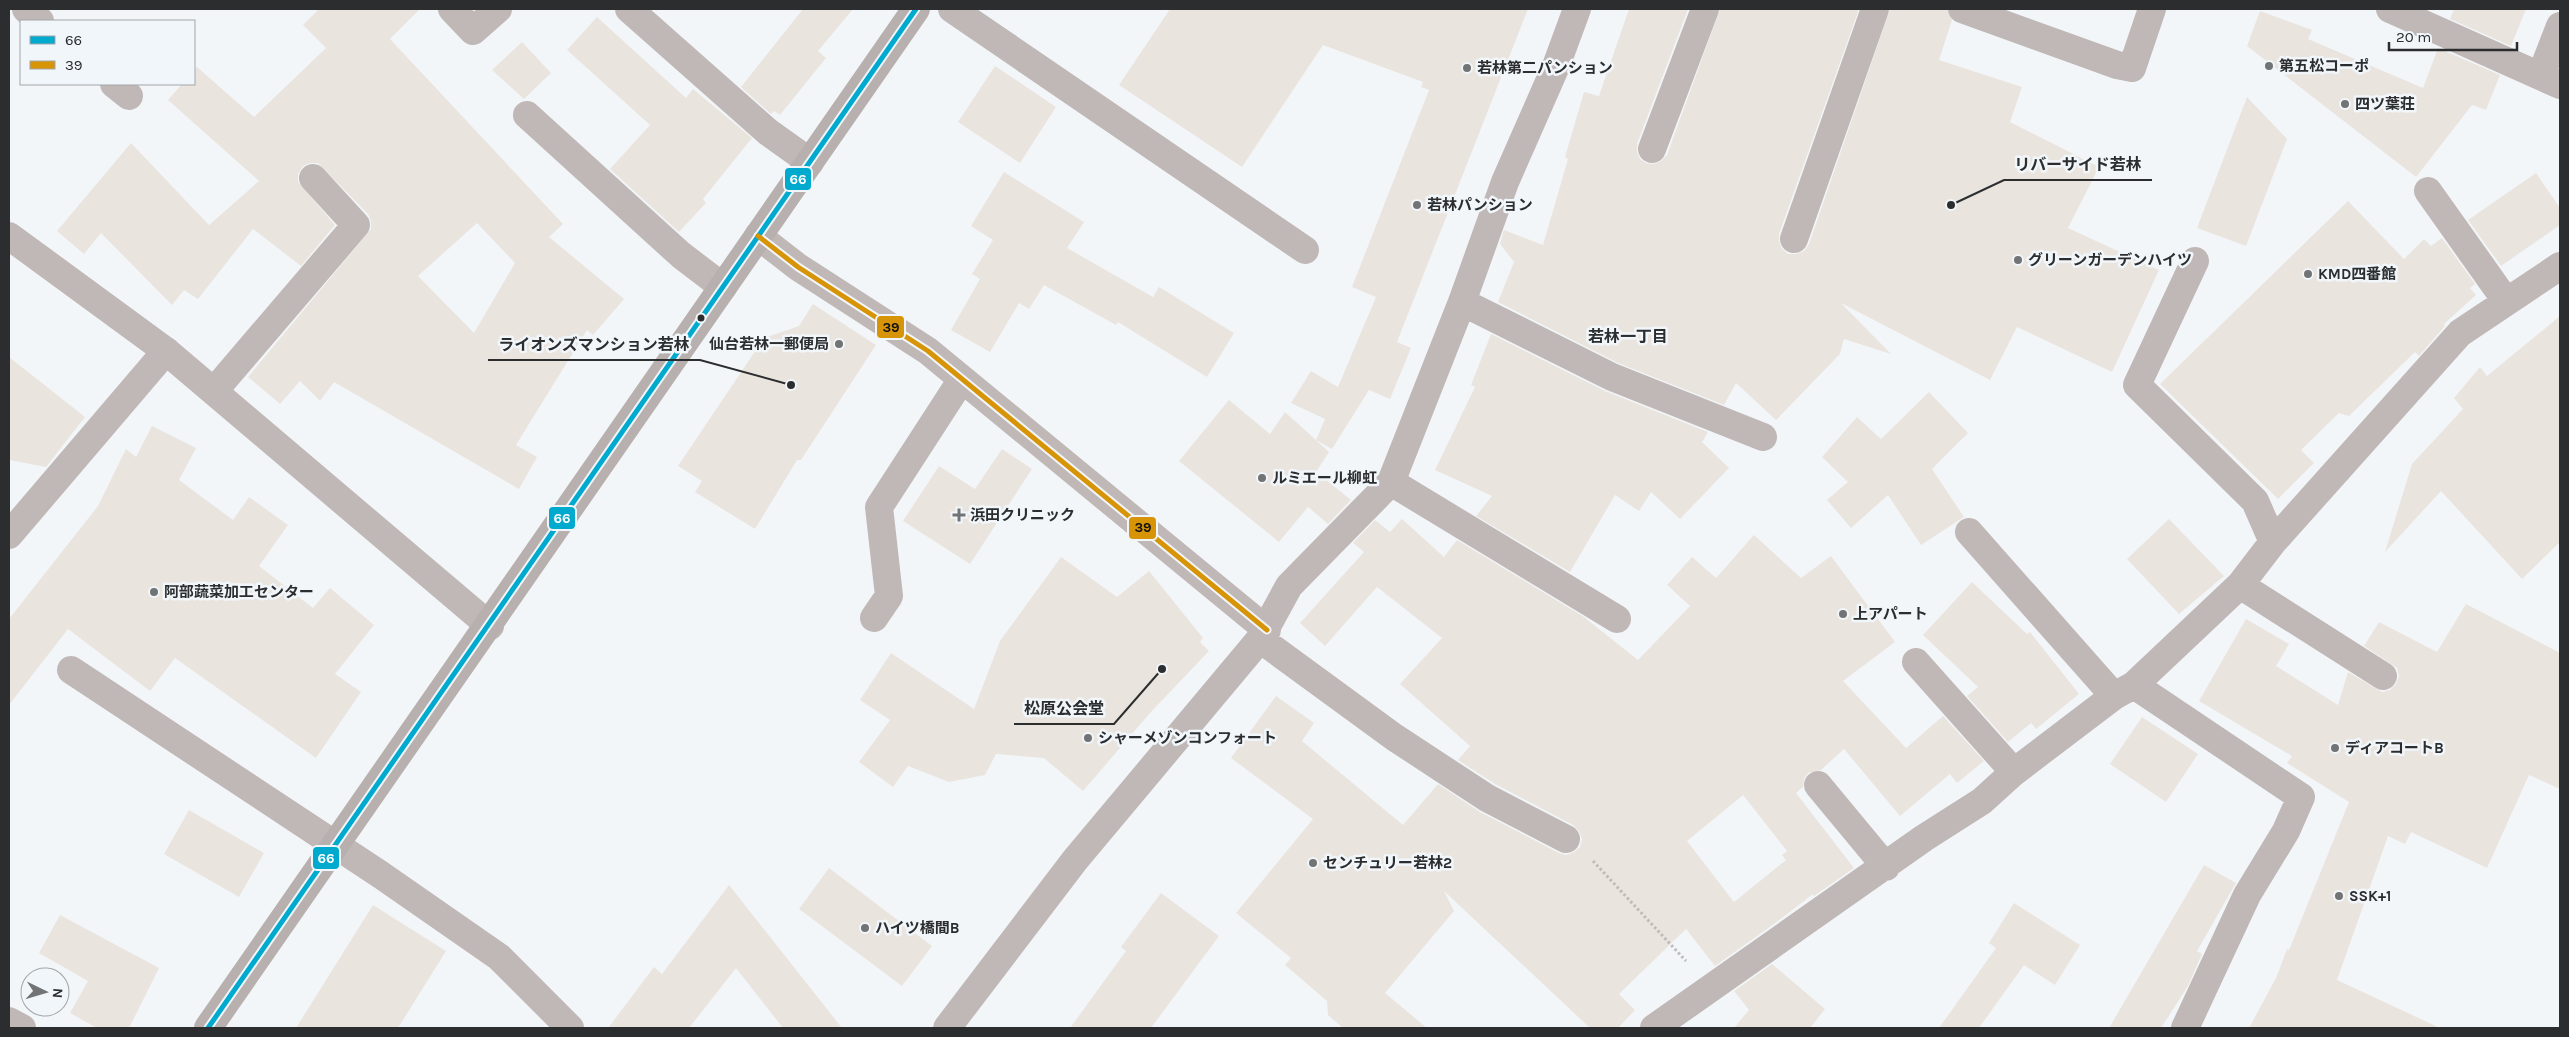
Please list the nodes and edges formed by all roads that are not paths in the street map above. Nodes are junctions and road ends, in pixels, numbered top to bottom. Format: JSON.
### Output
{"nodes":[{"id":1,"x":26,"y":9,"type":"edge"},
{"id":2,"x":452,"y":9,"type":"edge"},
{"id":3,"x":498,"y":9,"type":"edge"},
{"id":4,"x":629,"y":9,"type":"edge"},
{"id":5,"x":916,"y":9,"type":"edge"},
{"id":6,"x":952,"y":9,"type":"edge"},
{"id":7,"x":1577,"y":9,"type":"edge"},
{"id":8,"x":1705,"y":9,"type":"edge"},
{"id":9,"x":1875,"y":9,"type":"edge"},
{"id":10,"x":1962,"y":9,"type":"edge"},
{"id":11,"x":2152,"y":9,"type":"edge"},
{"id":12,"x":2390,"y":9,"type":"edge"},
{"id":13,"x":39,"y":20,"type":"edge"},
{"id":14,"x":2560,"y":26,"type":"edge"},
{"id":15,"x":2550,"y":80,"type":"edge"},
{"id":16,"x":527,"y":115,"type":"dead end"},
{"id":17,"x":1652,"y":149,"type":"dead end"},
{"id":18,"x":810,"y":162,"type":"junction"},
{"id":19,"x":313,"y":178,"type":"dead end"},
{"id":20,"x":2428,"y":191,"type":"dead end"},
{"id":21,"x":9,"y":236,"type":"edge"},
{"id":22,"x":758,"y":236,"type":"junction"},
{"id":23,"x":1794,"y":239,"type":"dead end"},
{"id":24,"x":1305,"y":250,"type":"dead end"},
{"id":25,"x":2195,"y":261,"type":"dead end"},
{"id":26,"x":2560,"y":266,"type":"edge"},
{"id":27,"x":723,"y":287,"type":"junction"},
{"id":28,"x":2506,"y":301,"type":"junction"},
{"id":29,"x":1462,"y":302,"type":"junction"},
{"id":30,"x":166,"y":351,"type":"junction"},
{"id":31,"x":962,"y":378,"type":"junction"},
{"id":32,"x":214,"y":391,"type":"junction"},
{"id":33,"x":1763,"y":437,"type":"dead end"},
{"id":34,"x":1391,"y":482,"type":"junction"},
{"id":35,"x":1969,"y":532,"type":"dead end"},
{"id":36,"x":9,"y":535,"type":"edge"},
{"id":37,"x":2273,"y":542,"type":"junction"},
{"id":38,"x":2240,"y":585,"type":"junction"},
{"id":39,"x":874,"y":618,"type":"dead end"},
{"id":40,"x":1617,"y":619,"type":"dead end"},
{"id":41,"x":490,"y":626,"type":"junction"},
{"id":42,"x":1264,"y":635,"type":"junction"},
{"id":43,"x":1916,"y":662,"type":"dead end"},
{"id":44,"x":71,"y":670,"type":"dead end"},
{"id":45,"x":2383,"y":676,"type":"dead end"},
{"id":46,"x":2124,"y":691,"type":"junction"},
{"id":47,"x":2014,"y":772,"type":"junction"},
{"id":48,"x":1818,"y":785,"type":"dead end"},
{"id":49,"x":1566,"y":838,"type":"road end"},
{"id":50,"x":335,"y":846,"type":"junction"},
{"id":51,"x":1886,"y":866,"type":"junction"},
{"id":52,"x":9,"y":1021,"type":"edge"},
{"id":53,"x":22,"y":1028,"type":"edge"},
{"id":54,"x":208,"y":1028,"type":"edge"},
{"id":55,"x":570,"y":1028,"type":"edge"},
{"id":56,"x":947,"y":1028,"type":"edge"},
{"id":57,"x":1654,"y":1028,"type":"edge"},
{"id":58,"x":2185,"y":1028,"type":"edge"}],
"edges":[{"from":1,"to":13,"type":"street"},
{"from":2,"to":3,"type":"street"},
{"from":4,"to":18,"type":"street"},
{"from":5,"to":18,"type":"main road"},
{"from":6,"to":24,"type":"street"},
{"from":7,"to":29,"type":"street"},
{"from":8,"to":17,"type":"street"},
{"from":9,"to":23,"type":"street"},
{"from":10,"to":11,"type":"street"},
{"from":12,"to":15,"type":"street"},
{"from":14,"to":15,"type":"street"},
{"from":16,"to":27,"type":"street"},
{"from":18,"to":22,"type":"main road"},
{"from":19,"to":32,"type":"street"},
{"from":20,"to":28,"type":"street"},
{"from":21,"to":30,"type":"street"},
{"from":22,"to":27,"type":"main road"},
{"from":22,"to":31,"type":"street"},
{"from":25,"to":37,"type":"street"},
{"from":26,"to":28,"type":"street"},
{"from":27,"to":41,"type":"main road"},
{"from":28,"to":37,"type":"street"},
{"from":29,"to":33,"type":"street"},
{"from":29,"to":34,"type":"street"},
{"from":30,"to":32,"type":"street"},
{"from":30,"to":36,"type":"street"},
{"from":31,"to":39,"type":"street"},
{"from":31,"to":42,"type":"street"},
{"from":32,"to":41,"type":"street"},
{"from":34,"to":40,"type":"street"},
{"from":34,"to":42,"type":"street"},
{"from":35,"to":46,"type":"street"},
{"from":37,"to":38,"type":"street"},
{"from":38,"to":45,"type":"street"},
{"from":38,"to":46,"type":"street"},
{"from":41,"to":50,"type":"main road"},
{"from":42,"to":49,"type":"street"},
{"from":42,"to":56,"type":"street"},
{"from":43,"to":47,"type":"street"},
{"from":44,"to":50,"type":"street"},
{"from":46,"to":47,"type":"street"},
{"from":46,"to":58,"type":"street"},
{"from":47,"to":51,"type":"street"},
{"from":48,"to":51,"type":"street"},
{"from":50,"to":54,"type":"main road"},
{"from":50,"to":55,"type":"street"},
{"from":51,"to":57,"type":"street"},
{"from":52,"to":53,"type":"street"}]}
